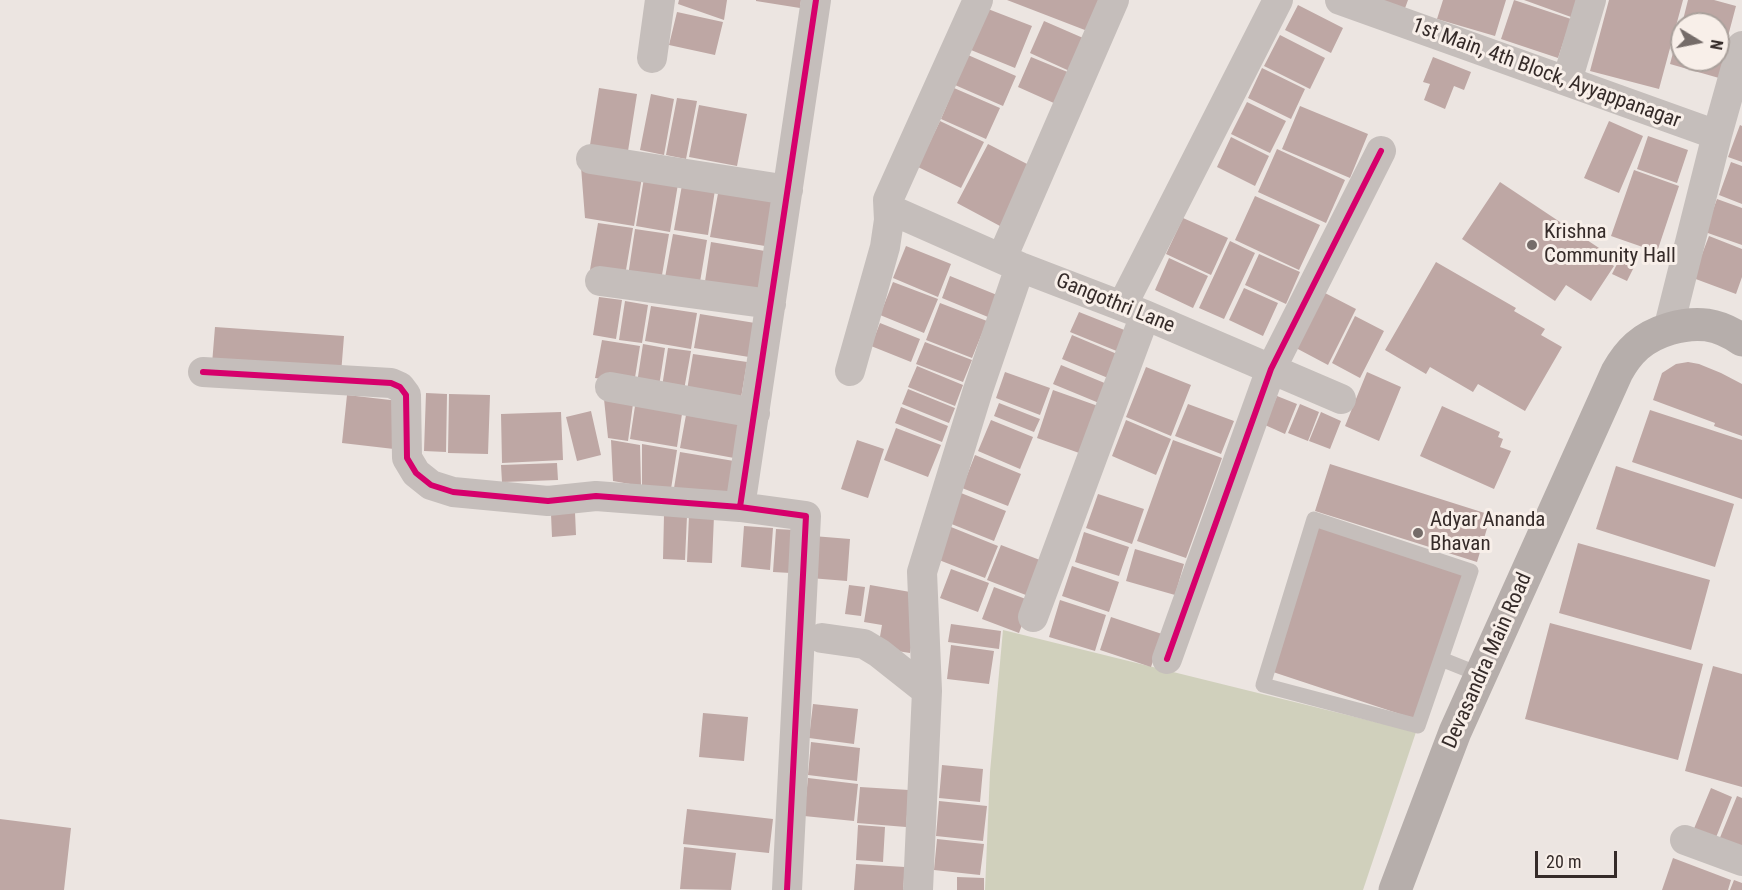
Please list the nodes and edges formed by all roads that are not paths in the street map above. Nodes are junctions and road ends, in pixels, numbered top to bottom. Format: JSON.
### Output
{"nodes":[{"id":1,"x":660,"y":0,"type":"edge"},
{"id":2,"x":816,"y":0,"type":"edge"},
{"id":3,"x":978,"y":0,"type":"edge"},
{"id":4,"x":1114,"y":0,"type":"edge"},
{"id":5,"x":1278,"y":0,"type":"edge"},
{"id":6,"x":1340,"y":0,"type":"edge"},
{"id":7,"x":1591,"y":0,"type":"edge"},
{"id":8,"x":1413,"y":12,"type":"edge"},
{"id":9,"x":1742,"y":46,"type":"edge"},
{"id":10,"x":652,"y":58,"type":"dead end"},
{"id":11,"x":1568,"y":81,"type":"junction"},
{"id":12,"x":1717,"y":135,"type":"junction"},
{"id":13,"x":1381,"y":151,"type":"dead end"},
{"id":14,"x":591,"y":159,"type":"dead end"},
{"id":15,"x":788,"y":190,"type":"junction"},
{"id":16,"x":889,"y":209,"type":"junction"},
{"id":17,"x":1011,"y":263,"type":"junction"},
{"id":18,"x":600,"y":281,"type":"dead end"},
{"id":19,"x":771,"y":304,"type":"junction"},
{"id":20,"x":1134,"y":310,"type":"junction"},
{"id":21,"x":1668,"y":330,"type":"junction"},
{"id":22,"x":1742,"y":340,"type":"edge"},
{"id":23,"x":1271,"y":369,"type":"junction"},
{"id":24,"x":850,"y":371,"type":"dead end"},
{"id":25,"x":203,"y":372,"type":"dead end"},
{"id":26,"x":610,"y":387,"type":"dead end"},
{"id":27,"x":1341,"y":399,"type":"dead end"},
{"id":28,"x":754,"y":413,"type":"junction"},
{"id":29,"x":740,"y":507,"type":"junction"},
{"id":30,"x":1033,"y":617,"type":"dead end"},
{"id":31,"x":822,"y":638,"type":"dead end"},
{"id":32,"x":1167,"y":659,"type":"dead end"},
{"id":33,"x":1441,"y":660,"type":"junction"},
{"id":34,"x":1481,"y":675,"type":"junction"},
{"id":35,"x":927,"y":691,"type":"junction"},
{"id":36,"x":1685,"y":840,"type":"dead end"},
{"id":37,"x":1742,"y":861,"type":"edge"},
{"id":38,"x":787,"y":890,"type":"edge"},
{"id":39,"x":918,"y":890,"type":"edge"},
{"id":40,"x":1395,"y":890,"type":"edge"}],
"edges":[{"from":1,"to":10,"type":"street"},
{"from":2,"to":15,"type":"street"},
{"from":3,"to":16,"type":"street"},
{"from":4,"to":17,"type":"street"},
{"from":5,"to":20,"type":"street"},
{"from":6,"to":8,"type":"street","name":"1st Main, 4th Block, Ayyappanagar"},
{"from":7,"to":11,"type":"street"},
{"from":8,"to":11,"type":"street","name":"1st Main, 4th Block, Ayyappanagar"},
{"from":9,"to":12,"type":"street"},
{"from":11,"to":12,"type":"street","name":"1st Main, 4th Block, Ayyappanagar"},
{"from":12,"to":21,"type":"street"},
{"from":13,"to":23,"type":"street"},
{"from":14,"to":15,"type":"street"},
{"from":15,"to":19,"type":"street"},
{"from":16,"to":17,"type":"street","name":"Gangothri Lane"},
{"from":16,"to":24,"type":"street"},
{"from":17,"to":20,"type":"street","name":"Gangothri Lane"},
{"from":17,"to":35,"type":"street"},
{"from":18,"to":19,"type":"street"},
{"from":19,"to":28,"type":"street"},
{"from":20,"to":23,"type":"street","name":"Gangothri Lane"},
{"from":20,"to":30,"type":"street"},
{"from":21,"to":22,"type":"main road","name":"Devasandra Main Road"},
{"from":21,"to":34,"type":"main road","name":"Devasandra Main Road"},
{"from":23,"to":27,"type":"street","name":"Gangothri Lane"},
{"from":23,"to":32,"type":"street"},
{"from":25,"to":29,"type":"street"},
{"from":26,"to":28,"type":"street"},
{"from":28,"to":29,"type":"street"},
{"from":29,"to":38,"type":"street"},
{"from":31,"to":35,"type":"street"},
{"from":33,"to":33,"type":"lane"},
{"from":33,"to":34,"type":"lane"},
{"from":34,"to":40,"type":"main road","name":"Devasandra Main Road"},
{"from":35,"to":39,"type":"street"},
{"from":36,"to":37,"type":"street"}]}
